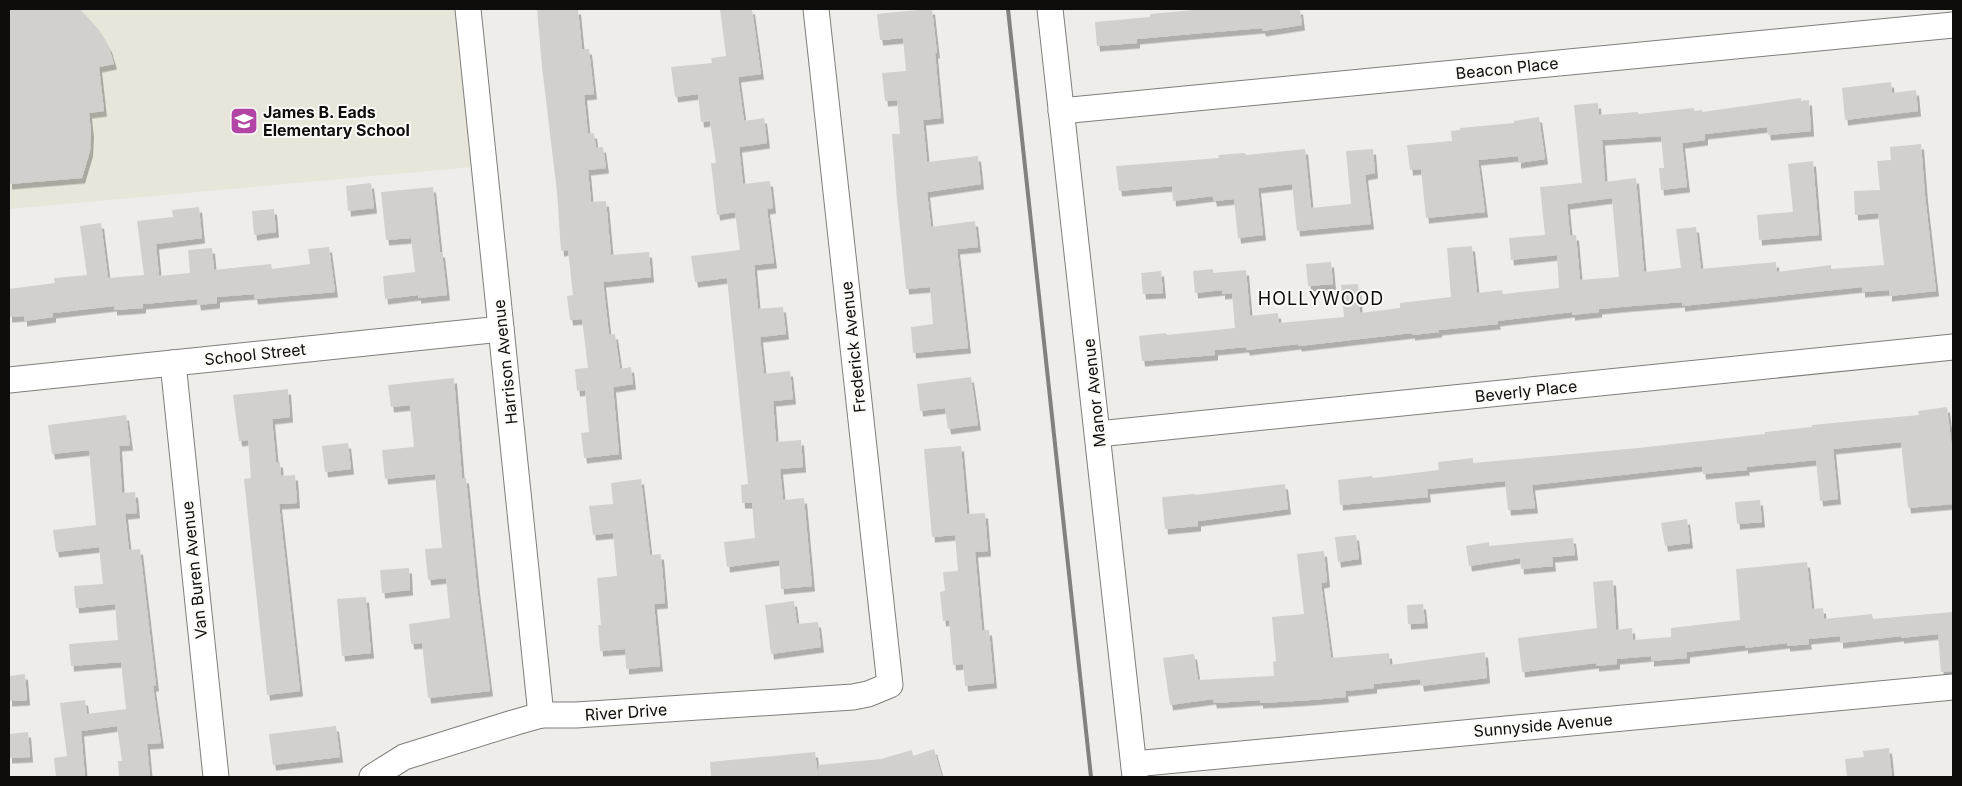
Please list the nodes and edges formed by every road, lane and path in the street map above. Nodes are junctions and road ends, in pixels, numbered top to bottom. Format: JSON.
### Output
{"nodes":[{"id":1,"x":468,"y":9,"type":"edge"},
{"id":2,"x":816,"y":9,"type":"edge"},
{"id":3,"x":1050,"y":9,"type":"edge"},
{"id":4,"x":1953,"y":25,"type":"edge"},
{"id":5,"x":1061,"y":111,"type":"junction"},
{"id":6,"x":501,"y":329,"type":"junction"},
{"id":7,"x":1953,"y":347,"type":"edge"},
{"id":8,"x":173,"y":363,"type":"junction"},
{"id":9,"x":9,"y":380,"type":"edge"},
{"id":10,"x":1098,"y":434,"type":"junction"},
{"id":11,"x":890,"y":686,"type":"joint"},
{"id":12,"x":1953,"y":687,"type":"edge"},
{"id":13,"x":541,"y":715,"type":"junction"},
{"id":14,"x":1134,"y":770,"type":"edge"},
{"id":15,"x":216,"y":777,"type":"edge"},
{"id":16,"x":372,"y":777,"type":"edge"}],
"edges":[{"from":1,"to":6,"type":"street","name":"Harrison Avenue"},
{"from":2,"to":11,"type":"street","name":"Frederick Avenue"},
{"from":3,"to":5,"type":"street","name":"Manor Avenue"},
{"from":4,"to":5,"type":"street","name":"Beacon Place"},
{"from":5,"to":10,"type":"street","name":"Manor Avenue"},
{"from":6,"to":8,"type":"street","name":"School Street"},
{"from":6,"to":13,"type":"street","name":"Harrison Avenue"},
{"from":7,"to":10,"type":"street","name":"Beverly Place"},
{"from":8,"to":9,"type":"street","name":"School Street"},
{"from":8,"to":15,"type":"street","name":"Van Buren Avenue"},
{"from":10,"to":14,"type":"street","name":"Manor Avenue"},
{"from":11,"to":13,"type":"street","name":"River Drive"},
{"from":12,"to":14,"type":"street","name":"Sunnyside Avenue"},
{"from":13,"to":16,"type":"street","name":"River Drive"}]}
